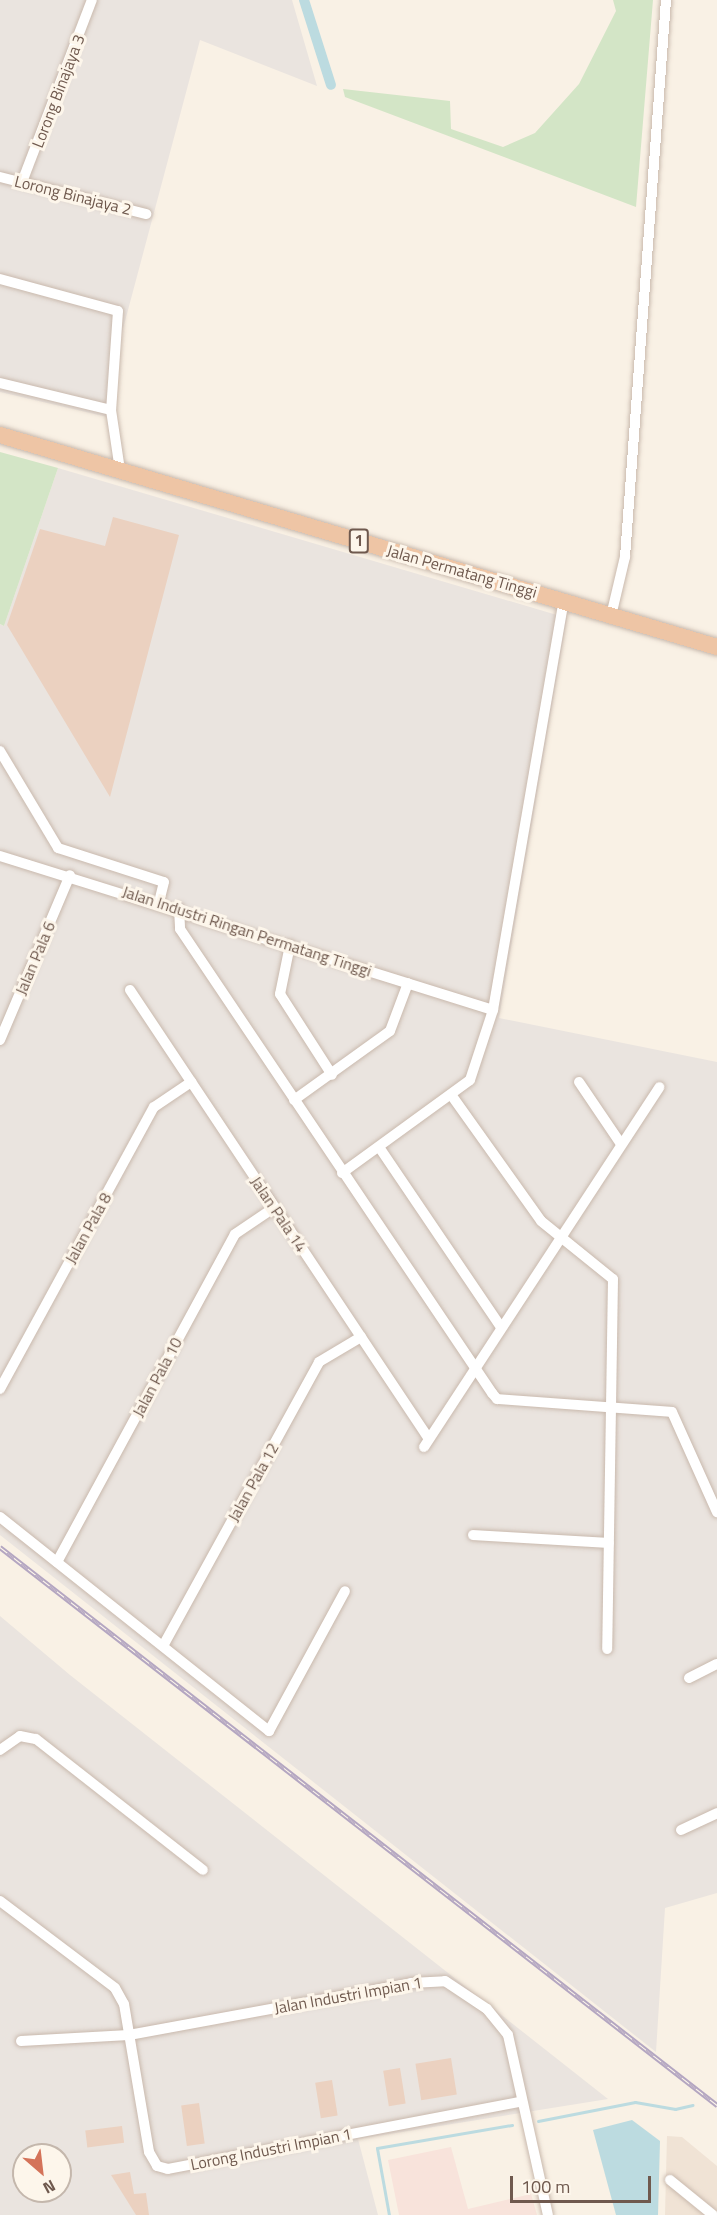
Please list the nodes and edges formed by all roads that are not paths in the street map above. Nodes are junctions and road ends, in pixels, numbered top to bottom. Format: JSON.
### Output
{"nodes":[{"id":1,"x":92,"y":0,"type":"edge"},
{"id":2,"x":666,"y":0,"type":"edge"},
{"id":3,"x":0,"y":177,"type":"edge"},
{"id":4,"x":22,"y":182,"type":"junction"},
{"id":5,"x":146,"y":214,"type":"dead end"},
{"id":6,"x":0,"y":279,"type":"edge"},
{"id":7,"x":0,"y":383,"type":"edge"},
{"id":8,"x":111,"y":410,"type":"junction"},
{"id":9,"x":0,"y":435,"type":"edge"},
{"id":10,"x":120,"y":470,"type":"junction"},
{"id":11,"x":564,"y":601,"type":"junction"},
{"id":12,"x":611,"y":616,"type":"junction"},
{"id":13,"x":717,"y":647,"type":"edge"},
{"id":14,"x":0,"y":751,"type":"edge"},
{"id":15,"x":0,"y":856,"type":"edge"},
{"id":16,"x":69,"y":875,"type":"junction"},
{"id":17,"x":159,"y":902,"type":"junction"},
{"id":18,"x":179,"y":908,"type":"junction"},
{"id":19,"x":290,"y":945,"type":"junction"},
{"id":20,"x":408,"y":983,"type":"junction"},
{"id":21,"x":129,"y":990,"type":"dead end"},
{"id":22,"x":493,"y":1010,"type":"junction"},
{"id":23,"x":0,"y":1040,"type":"edge"},
{"id":24,"x":332,"y":1075,"type":"junction"},
{"id":25,"x":191,"y":1082,"type":"junction"},
{"id":26,"x":579,"y":1082,"type":"dead end"},
{"id":27,"x":660,"y":1087,"type":"dead end"},
{"id":28,"x":453,"y":1096,"type":"junction"},
{"id":29,"x":294,"y":1100,"type":"junction"},
{"id":30,"x":621,"y":1144,"type":"junction"},
{"id":31,"x":379,"y":1147,"type":"junction"},
{"id":32,"x":342,"y":1173,"type":"junction"},
{"id":33,"x":275,"y":1208,"type":"junction"},
{"id":34,"x":559,"y":1235,"type":"junction"},
{"id":35,"x":500,"y":1326,"type":"junction"},
{"id":36,"x":361,"y":1337,"type":"junction"},
{"id":37,"x":474,"y":1367,"type":"junction"},
{"id":38,"x":0,"y":1389,"type":"edge"},
{"id":39,"x":612,"y":1408,"type":"junction"},
{"id":40,"x":717,"y":1512,"type":"edge"},
{"id":41,"x":0,"y":1517,"type":"edge"},
{"id":42,"x":473,"y":1535,"type":"dead end"},
{"id":43,"x":609,"y":1544,"type":"junction"},
{"id":44,"x":57,"y":1562,"type":"junction"},
{"id":45,"x":345,"y":1591,"type":"dead end"},
{"id":46,"x":163,"y":1646,"type":"junction"},
{"id":47,"x":607,"y":1649,"type":"dead end"},
{"id":48,"x":717,"y":1664,"type":"edge"},
{"id":49,"x":689,"y":1678,"type":"dead end"},
{"id":50,"x":0,"y":1750,"type":"edge"},
{"id":51,"x":717,"y":1813,"type":"edge"},
{"id":52,"x":681,"y":1830,"type":"dead end"},
{"id":53,"x":203,"y":1870,"type":"dead end"},
{"id":54,"x":0,"y":1901,"type":"edge"},
{"id":55,"x":129,"y":2035,"type":"junction"},
{"id":56,"x":21,"y":2041,"type":"dead end"},
{"id":57,"x":519,"y":2102,"type":"junction"},
{"id":58,"x":670,"y":2180,"type":"dead end"},
{"id":59,"x":709,"y":2213,"type":"edge"},
{"id":60,"x":548,"y":2215,"type":"edge"}],
"edges":[{"from":1,"to":4,"type":"street","name":"Lorong Binajaya 3"},
{"from":2,"to":12,"type":"street"},
{"from":3,"to":4,"type":"street","name":"Lorong Binajaya 2"},
{"from":4,"to":5,"type":"street","name":"Lorong Binajaya 2"},
{"from":6,"to":8,"type":"street"},
{"from":7,"to":8,"type":"street"},
{"from":8,"to":10,"type":"street"},
{"from":9,"to":10,"type":"highway","name":"Jalan Permatang Tinggi","number":"1"},
{"from":10,"to":11,"type":"highway","name":"Jalan Permatang Tinggi","number":"1"},
{"from":11,"to":12,"type":"highway","name":"Jalan Permatang Tinggi","number":"1"},
{"from":11,"to":22,"type":"street"},
{"from":12,"to":13,"type":"highway","name":"Jalan Permatang Tinggi","number":"1"},
{"from":14,"to":17,"type":"street"},
{"from":15,"to":16,"type":"street","name":"Jalan Industri Ringan Permatang Tinggi"},
{"from":16,"to":17,"type":"street","name":"Jalan Industri Ringan Permatang Tinggi"},
{"from":16,"to":23,"type":"street","name":"Jalan Pala 6"},
{"from":17,"to":18,"type":"street","name":"Jalan Industri Ringan Permatang Tinggi"},
{"from":18,"to":19,"type":"street","name":"Jalan Industri Ringan Permatang Tinggi"},
{"from":18,"to":29,"type":"street"},
{"from":19,"to":20,"type":"street","name":"Jalan Industri Ringan Permatang Tinggi"},
{"from":19,"to":24,"type":"street"},
{"from":20,"to":22,"type":"street","name":"Jalan Industri Ringan Permatang Tinggi"},
{"from":20,"to":24,"type":"street"},
{"from":21,"to":25,"type":"street","name":"Jalan Pala 14"},
{"from":22,"to":28,"type":"street"},
{"from":24,"to":29,"type":"street"},
{"from":25,"to":33,"type":"street","name":"Jalan Pala 14"},
{"from":25,"to":38,"type":"street","name":"Jalan Pala 8"},
{"from":26,"to":30,"type":"street"},
{"from":27,"to":30,"type":"street"},
{"from":28,"to":31,"type":"street"},
{"from":28,"to":34,"type":"street"},
{"from":29,"to":32,"type":"street"},
{"from":30,"to":34,"type":"street"},
{"from":31,"to":32,"type":"street"},
{"from":31,"to":35,"type":"street"},
{"from":32,"to":37,"type":"street"},
{"from":33,"to":36,"type":"street","name":"Jalan Pala 14"},
{"from":33,"to":44,"type":"street","name":"Jalan Pala 10"},
{"from":34,"to":35,"type":"street"},
{"from":34,"to":39,"type":"street"},
{"from":35,"to":37,"type":"street"},
{"from":36,"to":37,"type":"street","name":"Jalan Pala 14"},
{"from":36,"to":46,"type":"street","name":"Jalan Pala 12"},
{"from":37,"to":39,"type":"street"},
{"from":39,"to":40,"type":"street"},
{"from":39,"to":43,"type":"street"},
{"from":41,"to":44,"type":"street"},
{"from":42,"to":43,"type":"street"},
{"from":43,"to":47,"type":"street"},
{"from":44,"to":46,"type":"street"},
{"from":45,"to":46,"type":"street"},
{"from":48,"to":49,"type":"street"},
{"from":50,"to":53,"type":"street"},
{"from":51,"to":52,"type":"street"},
{"from":54,"to":55,"type":"street","name":"Lorong Industri Impian 1"},
{"from":55,"to":56,"type":"street","name":"Jalan Industri Impian 1"},
{"from":55,"to":57,"type":"street","name":"Jalan Industri Impian 1"},
{"from":55,"to":57,"type":"street","name":"Lorong Industri Impian 1"},
{"from":57,"to":60,"type":"street","name":"Jalan Industri Impian 1"},
{"from":58,"to":59,"type":"street"}]}
